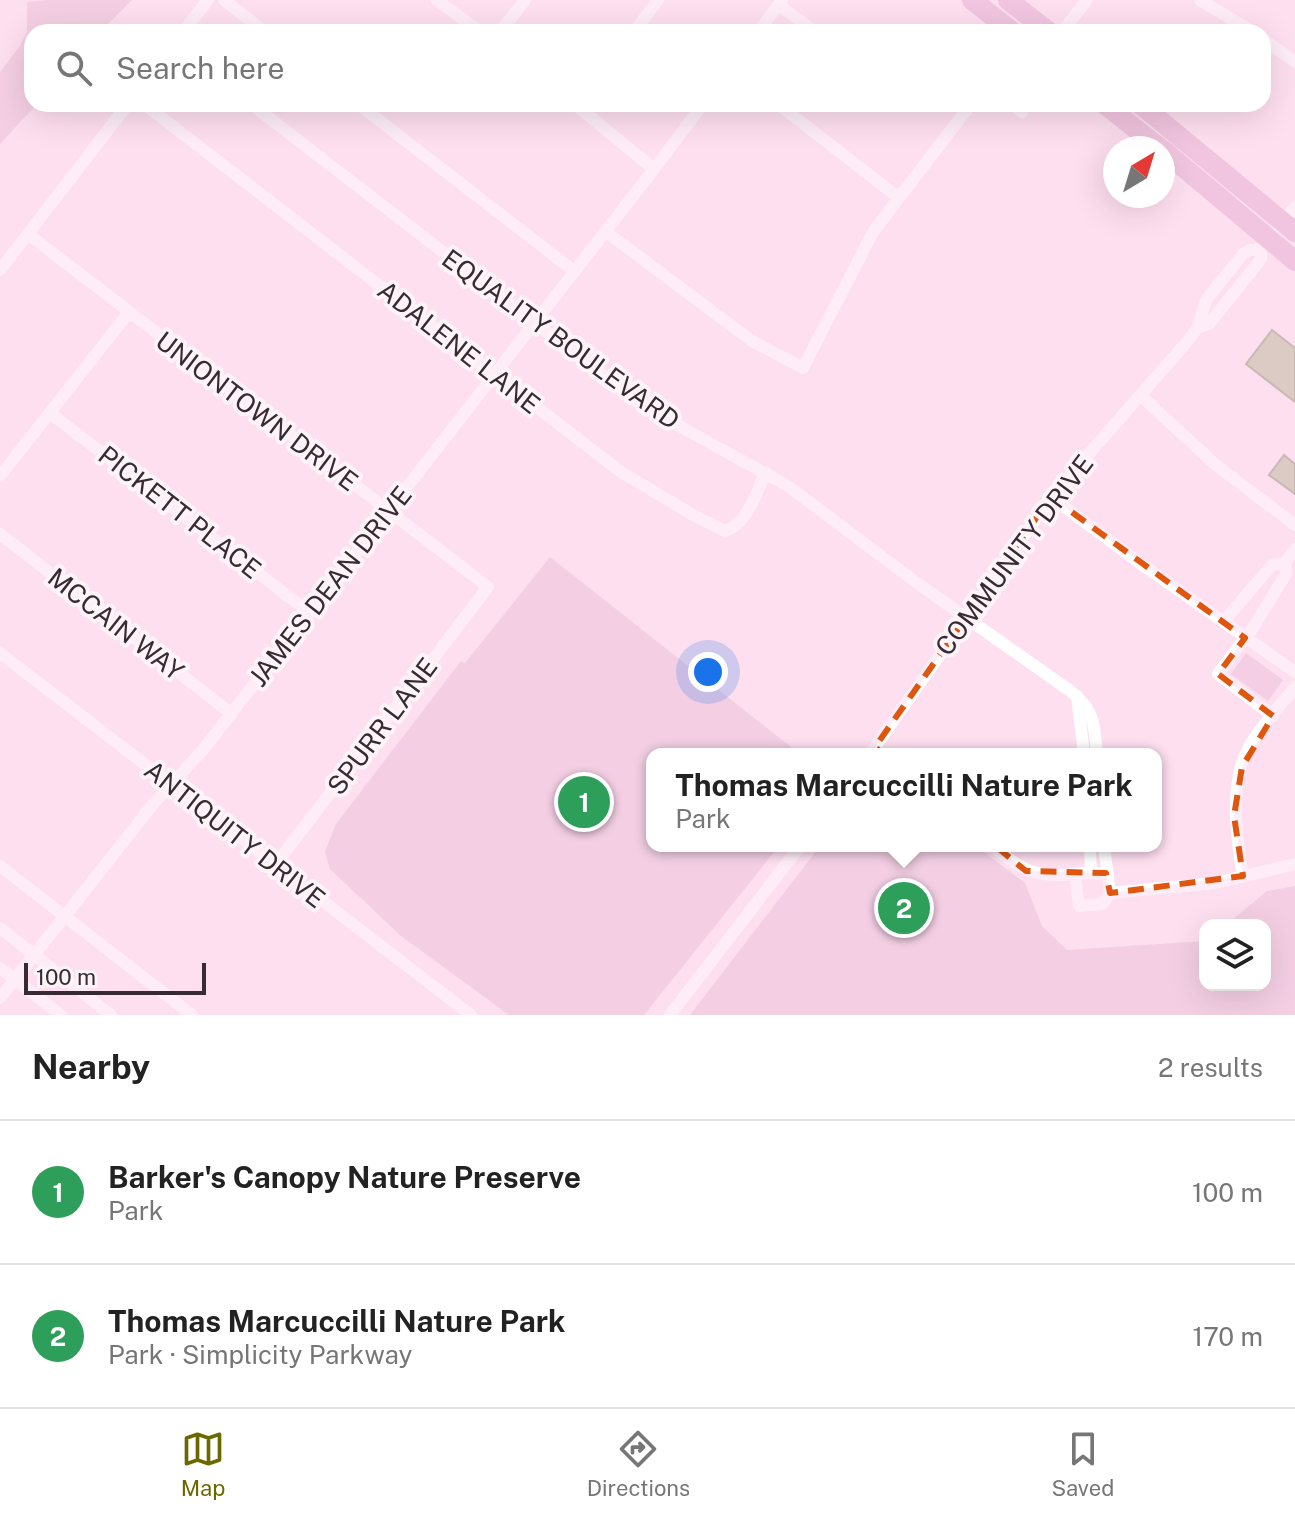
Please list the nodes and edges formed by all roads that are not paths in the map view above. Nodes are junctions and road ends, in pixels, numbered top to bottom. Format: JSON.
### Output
{"nodes":[{"id":1,"x":208,"y":0,"type":"edge"},
{"id":2,"x":224,"y":0,"type":"edge"},
{"id":3,"x":437,"y":0,"type":"edge"},
{"id":4,"x":525,"y":0,"type":"edge"},
{"id":5,"x":658,"y":0,"type":"edge"},
{"id":6,"x":972,"y":0,"type":"edge"},
{"id":7,"x":1008,"y":0,"type":"edge"},
{"id":8,"x":1087,"y":0,"type":"edge"},
{"id":9,"x":1200,"y":0,"type":"edge"},
{"id":10,"x":781,"y":2,"type":"edge"},
{"id":11,"x":189,"y":24,"type":"edge"},
{"id":12,"x":255,"y":24,"type":"edge"},
{"id":13,"x":469,"y":24,"type":"edge"},
{"id":14,"x":506,"y":24,"type":"edge"},
{"id":15,"x":640,"y":24,"type":"edge"},
{"id":16,"x":764,"y":24,"type":"edge"},
{"id":17,"x":806,"y":24,"type":"edge"},
{"id":18,"x":1003,"y":24,"type":"edge"},
{"id":19,"x":1039,"y":24,"type":"edge"},
{"id":20,"x":1068,"y":24,"type":"edge"},
{"id":21,"x":1240,"y":24,"type":"edge"},
{"id":22,"x":1271,"y":45,"type":"edge"},
{"id":23,"x":1295,"y":62,"type":"edge"},
{"id":24,"x":122,"y":112,"type":"edge"},
{"id":25,"x":154,"y":112,"type":"edge"},
{"id":26,"x":261,"y":112,"type":"edge"},
{"id":27,"x":368,"y":112,"type":"edge"},
{"id":28,"x":585,"y":112,"type":"edge"},
{"id":29,"x":697,"y":112,"type":"edge"},
{"id":30,"x":788,"y":112,"type":"edge"},
{"id":31,"x":965,"y":112,"type":"edge"},
{"id":32,"x":1114,"y":112,"type":"edge"},
{"id":33,"x":1150,"y":112,"type":"edge"},
{"id":34,"x":1145,"y":136,"type":"edge"},
{"id":35,"x":1175,"y":161,"type":"edge"},
{"id":36,"x":654,"y":169,"type":"junction"},
{"id":37,"x":899,"y":198,"type":"junction"},
{"id":38,"x":1291,"y":220,"type":"edge"},
{"id":39,"x":605,"y":231,"type":"junction"},
{"id":40,"x":28,"y":234,"type":"junction"},
{"id":41,"x":1265,"y":244,"type":"junction"},
{"id":42,"x":1295,"y":261,"type":"edge"},
{"id":43,"x":0,"y":270,"type":"edge"},
{"id":44,"x":574,"y":271,"type":"junction"},
{"id":45,"x":129,"y":312,"type":"junction"},
{"id":46,"x":534,"y":322,"type":"junction"},
{"id":47,"x":494,"y":374,"type":"junction"},
{"id":48,"x":1141,"y":396,"type":"junction"},
{"id":49,"x":50,"y":413,"type":"junction"},
{"id":50,"x":766,"y":472,"type":"junction"},
{"id":51,"x":0,"y":476,"type":"edge"},
{"id":52,"x":1051,"y":497,"type":"junction"},
{"id":53,"x":388,"y":511,"type":"junction"},
{"id":54,"x":1295,"y":525,"type":"edge"},
{"id":55,"x":0,"y":534,"type":"edge"},
{"id":56,"x":1295,"y":549,"type":"edge"},
{"id":57,"x":1285,"y":563,"type":"junction"},
{"id":58,"x":488,"y":587,"type":"joint"},
{"id":59,"x":310,"y":613,"type":"junction"},
{"id":60,"x":966,"y":617,"type":"junction"},
{"id":61,"x":1224,"y":621,"type":"junction"},
{"id":62,"x":1246,"y":639,"type":"junction"},
{"id":63,"x":0,"y":653,"type":"edge"},
{"id":64,"x":1295,"y":672,"type":"edge"},
{"id":65,"x":1295,"y":687,"type":"edge"},
{"id":66,"x":1077,"y":696,"type":"junction"},
{"id":67,"x":232,"y":714,"type":"junction"},
{"id":68,"x":1273,"y":716,"type":"junction"},
{"id":69,"x":879,"y":748,"type":"edge"},
{"id":70,"x":1083,"y":748,"type":"edge"},
{"id":71,"x":1096,"y":748,"type":"edge"},
{"id":72,"x":170,"y":784,"type":"junction"},
{"id":73,"x":795,"y":852,"type":"edge"},
{"id":74,"x":1000,"y":852,"type":"edge"},
{"id":75,"x":1090,"y":852,"type":"edge"},
{"id":76,"x":1105,"y":852,"type":"edge"},
{"id":77,"x":1295,"y":864,"type":"edge"},
{"id":78,"x":275,"y":865,"type":"junction"},
{"id":79,"x":0,"y":866,"type":"edge"},
{"id":80,"x":1091,"y":873,"type":"junction"},
{"id":81,"x":1075,"y":874,"type":"junction"},
{"id":82,"x":1107,"y":875,"type":"junction"},
{"id":83,"x":1243,"y":876,"type":"junction"},
{"id":84,"x":1110,"y":893,"type":"junction"},
{"id":85,"x":63,"y":915,"type":"junction"},
{"id":86,"x":0,"y":928,"type":"edge"},
{"id":87,"x":33,"y":954,"type":"junction"},
{"id":88,"x":0,"y":968,"type":"edge"},
{"id":89,"x":14,"y":979,"type":"junction"},
{"id":90,"x":0,"y":998,"type":"edge"},
{"id":91,"x":61,"y":1015,"type":"edge"},
{"id":92,"x":111,"y":1015,"type":"edge"},
{"id":93,"x":192,"y":1015,"type":"edge"},
{"id":94,"x":471,"y":1015,"type":"edge"},
{"id":95,"x":670,"y":1015,"type":"edge"}],
"edges":[{"from":1,"to":11,"type":"street"},
{"from":2,"to":12,"type":"street"},
{"from":3,"to":13,"type":"street"},
{"from":4,"to":14,"type":"street"},
{"from":5,"to":15,"type":"street"},
{"from":6,"to":18,"type":"main road"},
{"from":7,"to":19,"type":"main road"},
{"from":8,"to":20,"type":"street"},
{"from":9,"to":21,"type":"street"},
{"from":10,"to":16,"type":"street"},
{"from":10,"to":17,"type":"street"},
{"from":22,"to":23,"type":"street"},
{"from":24,"to":40,"type":"street"},
{"from":25,"to":47,"type":"street","name":"ADALENE LANE"},
{"from":26,"to":46,"type":"street","name":"EQUALITY BOULEVARD"},
{"from":27,"to":44,"type":"street"},
{"from":28,"to":36,"type":"street"},
{"from":29,"to":36,"type":"street","name":"JAMES DEAN DRIVE"},
{"from":30,"to":37,"type":"street"},
{"from":31,"to":37,"type":"street"},
{"from":32,"to":34,"type":"main road"},
{"from":33,"to":38,"type":"main road"},
{"from":35,"to":41,"type":"main road"},
{"from":36,"to":39,"type":"street","name":"JAMES DEAN DRIVE"},
{"from":37,"to":39,"type":"street"},
{"from":38,"to":41,"type":"street","name":"COMMUNITY DRIVE"},
{"from":39,"to":44,"type":"street","name":"JAMES DEAN DRIVE"},
{"from":40,"to":43,"type":"street"},
{"from":40,"to":45,"type":"street","name":"UNIONTOWN DRIVE"},
{"from":41,"to":42,"type":"main road"},
{"from":41,"to":48,"type":"street","name":"COMMUNITY DRIVE"},
{"from":44,"to":46,"type":"street","name":"JAMES DEAN DRIVE"},
{"from":45,"to":49,"type":"street"},
{"from":45,"to":53,"type":"street","name":"UNIONTOWN DRIVE"},
{"from":46,"to":47,"type":"street","name":"JAMES DEAN DRIVE"},
{"from":46,"to":50,"type":"street","name":"EQUALITY BOULEVARD"},
{"from":47,"to":50,"type":"street","name":"ADALENE LANE"},
{"from":47,"to":53,"type":"street","name":"JAMES DEAN DRIVE"},
{"from":48,"to":52,"type":"street","name":"COMMUNITY DRIVE"},
{"from":48,"to":54,"type":"street"},
{"from":49,"to":51,"type":"street"},
{"from":49,"to":59,"type":"street","name":"PICKETT PLACE"},
{"from":50,"to":60,"type":"street","name":"EQUALITY BOULEVARD"},
{"from":52,"to":60,"type":"street","name":"COMMUNITY DRIVE"},
{"from":52,"to":61,"type":"street"},
{"from":53,"to":58,"type":"street","name":"UNIONTOWN DRIVE"},
{"from":53,"to":59,"type":"street","name":"JAMES DEAN DRIVE"},
{"from":55,"to":67,"type":"street","name":"MCCAIN WAY"},
{"from":56,"to":57,"type":"street"},
{"from":57,"to":61,"type":"street"},
{"from":57,"to":62,"type":"street"},
{"from":58,"to":78,"type":"street","name":"SPURR LANE"},
{"from":59,"to":67,"type":"street","name":"JAMES DEAN DRIVE"},
{"from":60,"to":66,"type":"street","name":"EQUALITY BOULEVARD"},
{"from":60,"to":69,"type":"street","name":"COMMUNITY DRIVE"},
{"from":61,"to":62,"type":"street"},
{"from":62,"to":64,"type":"street"},
{"from":62,"to":68,"type":"street"},
{"from":63,"to":72,"type":"street","name":"ANTIQUITY DRIVE"},
{"from":65,"to":68,"type":"street"},
{"from":66,"to":70,"type":"street"},
{"from":66,"to":71,"type":"street","name":"EQUALITY BOULEVARD"},
{"from":67,"to":72,"type":"street","name":"JAMES DEAN DRIVE"},
{"from":68,"to":83,"type":"street"},
{"from":72,"to":78,"type":"street","name":"ANTIQUITY DRIVE"},
{"from":72,"to":85,"type":"street","name":"JAMES DEAN DRIVE"},
{"from":73,"to":95,"type":"street"},
{"from":74,"to":81,"type":"street"},
{"from":75,"to":80,"type":"street"},
{"from":76,"to":82,"type":"street"},
{"from":77,"to":83,"type":"street"},
{"from":78,"to":94,"type":"street","name":"ANTIQUITY DRIVE"},
{"from":79,"to":85,"type":"street"},
{"from":80,"to":81,"type":"street"},
{"from":80,"to":82,"type":"street"},
{"from":81,"to":84,"type":"street"},
{"from":82,"to":84,"type":"street"},
{"from":83,"to":84,"type":"street"},
{"from":85,"to":87,"type":"street","name":"JAMES DEAN DRIVE"},
{"from":85,"to":93,"type":"street"},
{"from":86,"to":87,"type":"street"},
{"from":87,"to":89,"type":"street","name":"JAMES DEAN DRIVE"},
{"from":87,"to":92,"type":"street"},
{"from":88,"to":89,"type":"street"},
{"from":89,"to":90,"type":"street","name":"JAMES DEAN DRIVE"},
{"from":89,"to":91,"type":"street"}]}
